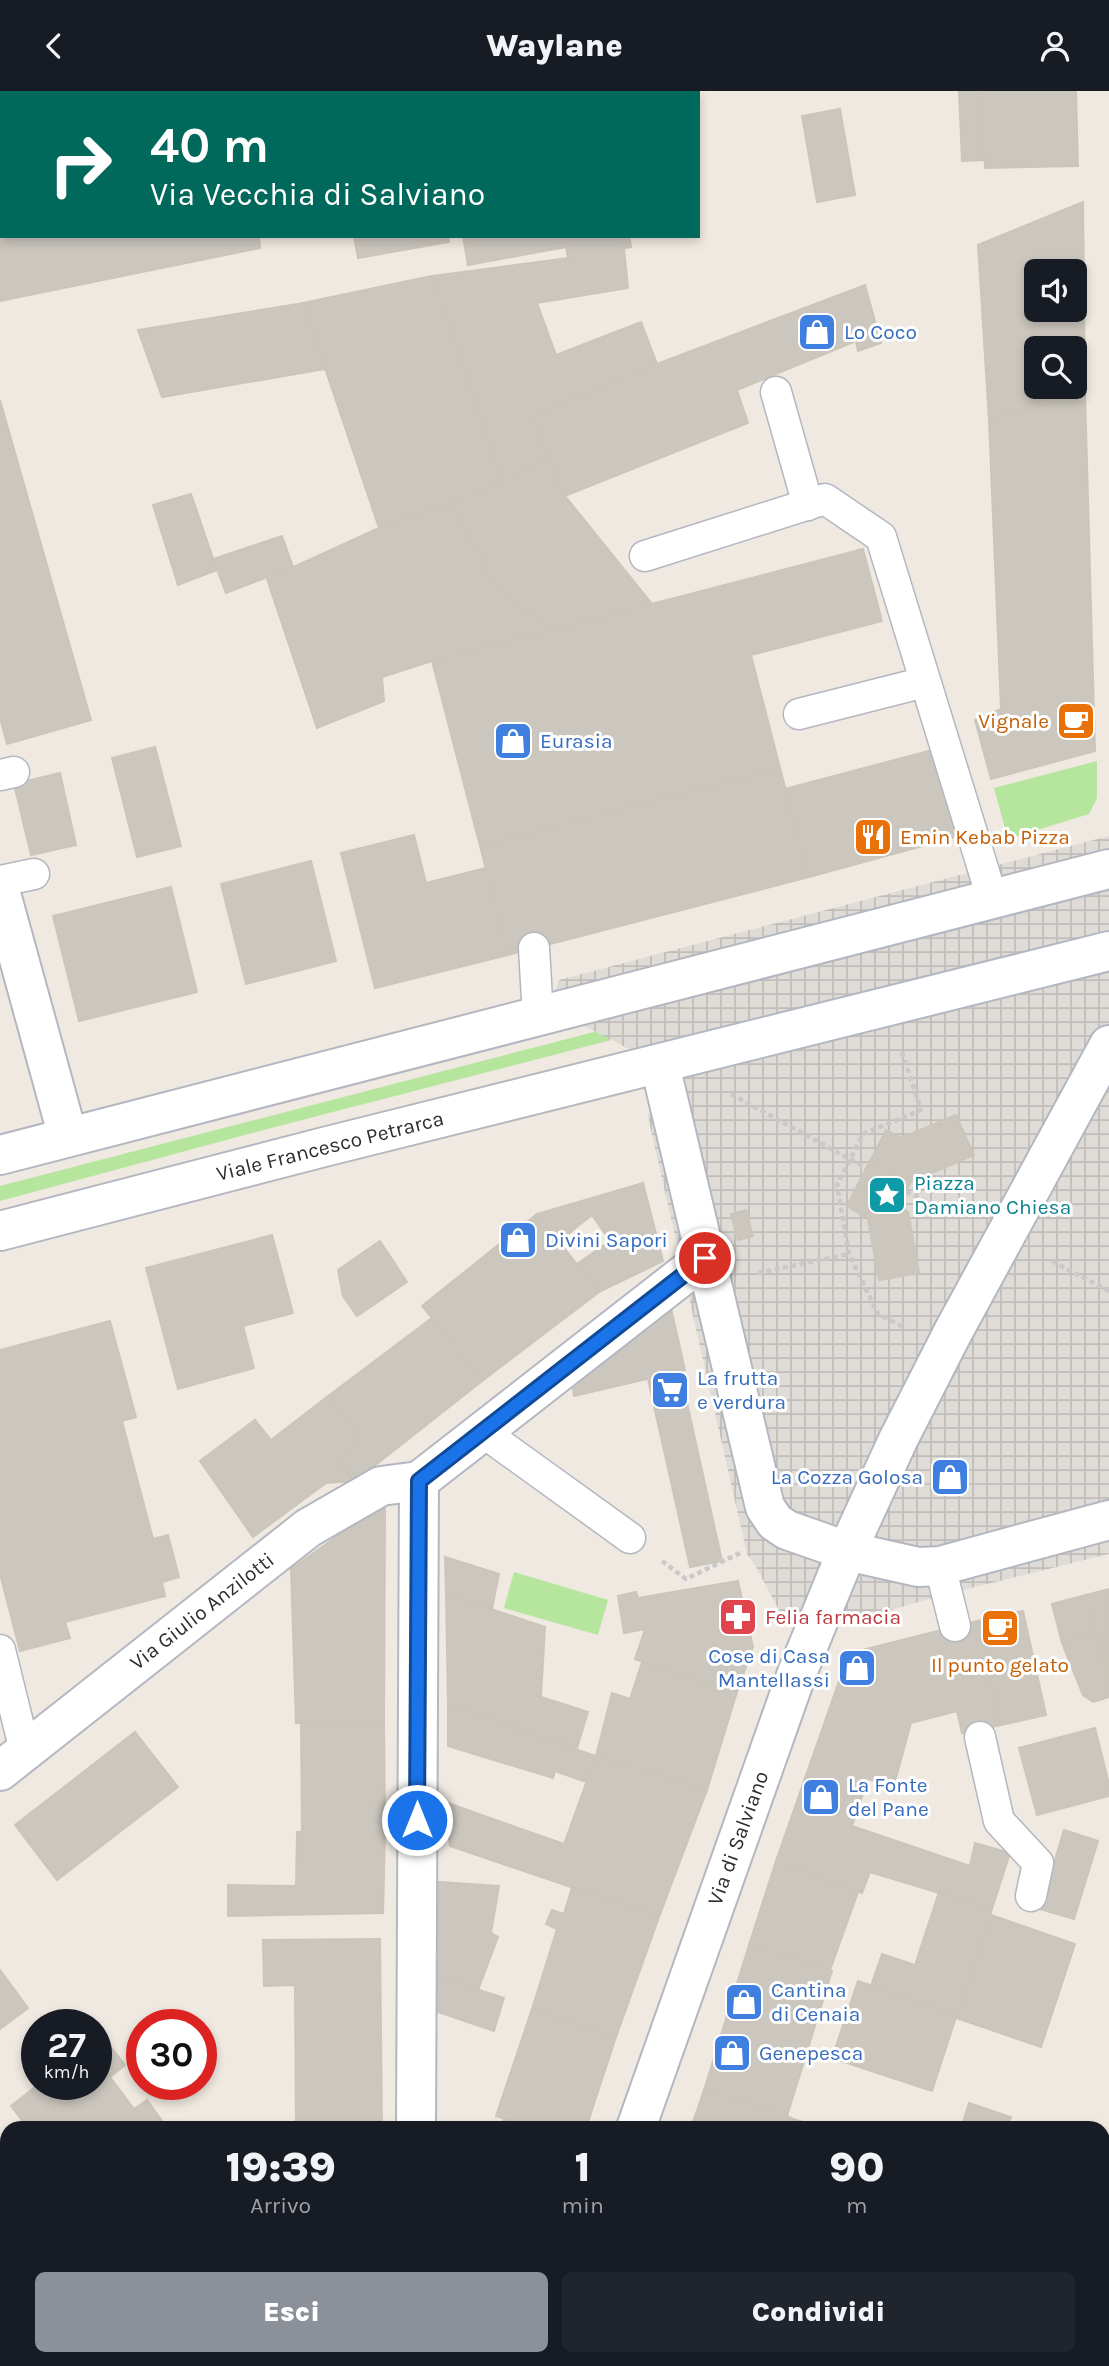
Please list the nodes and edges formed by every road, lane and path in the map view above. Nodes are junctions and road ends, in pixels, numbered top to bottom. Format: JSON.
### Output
{"nodes":[{"id":1,"x":776,"y":392,"type":"dead end"},
{"id":2,"x":808,"y":505,"type":"junction"},
{"id":3,"x":645,"y":556,"type":"dead end"},
{"id":4,"x":925,"y":682,"type":"junction"},
{"id":5,"x":799,"y":714,"type":"dead end"},
{"id":6,"x":1109,"y":869,"type":"edge"},
{"id":7,"x":34,"y":874,"type":"dead end"},
{"id":8,"x":0,"y":881,"type":"edge"},
{"id":9,"x":0,"y":890,"type":"edge"},
{"id":10,"x":993,"y":901,"type":"junction"},
{"id":11,"x":534,"y":948,"type":"dead end"},
{"id":12,"x":1109,"y":951,"type":"edge"},
{"id":13,"x":538,"y":1017,"type":"junction"},
{"id":14,"x":1109,"y":1045,"type":"edge"},
{"id":15,"x":902,"y":1052,"type":"dead end"},
{"id":16,"x":660,"y":1065,"type":"junction"},
{"id":17,"x":730,"y":1094,"type":"dead end"},
{"id":18,"x":68,"y":1137,"type":"junction"},
{"id":19,"x":0,"y":1155,"type":"edge"},
{"id":20,"x":849,"y":1159,"type":"junction"},
{"id":21,"x":866,"y":1168,"type":"dead end"},
{"id":22,"x":905,"y":1192,"type":"dead end"},
{"id":23,"x":963,"y":1217,"type":"dead end"},
{"id":24,"x":0,"y":1231,"type":"edge"},
{"id":25,"x":849,"y":1254,"type":"junction"},
{"id":26,"x":705,"y":1258,"type":"junction"},
{"id":27,"x":1052,"y":1261,"type":"dead end"},
{"id":28,"x":758,"y":1273,"type":"dead end"},
{"id":29,"x":1109,"y":1291,"type":"edge"},
{"id":30,"x":907,"y":1329,"type":"dead end"},
{"id":31,"x":483,"y":1432,"type":"junction"},
{"id":32,"x":419,"y":1481,"type":"junction"},
{"id":33,"x":1109,"y":1520,"type":"edge"},
{"id":34,"x":787,"y":1530,"type":"junction"},
{"id":35,"x":630,"y":1538,"type":"joint"},
{"id":36,"x":847,"y":1551,"type":"junction"},
{"id":37,"x":940,"y":1566,"type":"junction"},
{"id":38,"x":955,"y":1626,"type":"dead end"},
{"id":39,"x":0,"y":1650,"type":"edge"},
{"id":40,"x":980,"y":1737,"type":"dead end"},
{"id":41,"x":13,"y":1761,"type":"edge"},
{"id":42,"x":1031,"y":1896,"type":"dead end"},
{"id":43,"x":416,"y":2121,"type":"edge"},
{"id":44,"x":638,"y":2121,"type":"edge"}],
"edges":[{"from":1,"to":2,"type":"lane"},
{"from":2,"to":3,"type":"lane"},
{"from":2,"to":4,"type":"lane"},
{"from":4,"to":5,"type":"lane"},
{"from":4,"to":10,"type":"lane"},
{"from":6,"to":10,"type":"street"},
{"from":7,"to":8,"type":"lane"},
{"from":9,"to":18,"type":"street"},
{"from":10,"to":13,"type":"street"},
{"from":11,"to":13,"type":"lane"},
{"from":12,"to":16,"type":"street"},
{"from":13,"to":18,"type":"street"},
{"from":14,"to":36,"type":"street"},
{"from":15,"to":20,"type":"path"},
{"from":16,"to":24,"type":"street","name":"Viale Francesco Petrarca"},
{"from":16,"to":26,"type":"street"},
{"from":17,"to":20,"type":"path"},
{"from":18,"to":19,"type":"street"},
{"from":20,"to":21,"type":"path"},
{"from":20,"to":25,"type":"path"},
{"from":22,"to":23,"type":"path"},
{"from":25,"to":28,"type":"path"},
{"from":25,"to":30,"type":"path"},
{"from":26,"to":31,"type":"street"},
{"from":26,"to":34,"type":"street"},
{"from":27,"to":29,"type":"path"},
{"from":31,"to":32,"type":"street"},
{"from":31,"to":35,"type":"lane"},
{"from":32,"to":41,"type":"street","name":"Via Giulio Anzilotti"},
{"from":32,"to":43,"type":"street"},
{"from":33,"to":37,"type":"street"},
{"from":34,"to":35,"type":"path"},
{"from":34,"to":36,"type":"street"},
{"from":36,"to":37,"type":"street"},
{"from":36,"to":44,"type":"street","name":"Via di Salviano"},
{"from":37,"to":38,"type":"lane"},
{"from":39,"to":41,"type":"lane"},
{"from":40,"to":42,"type":"lane"}]}
